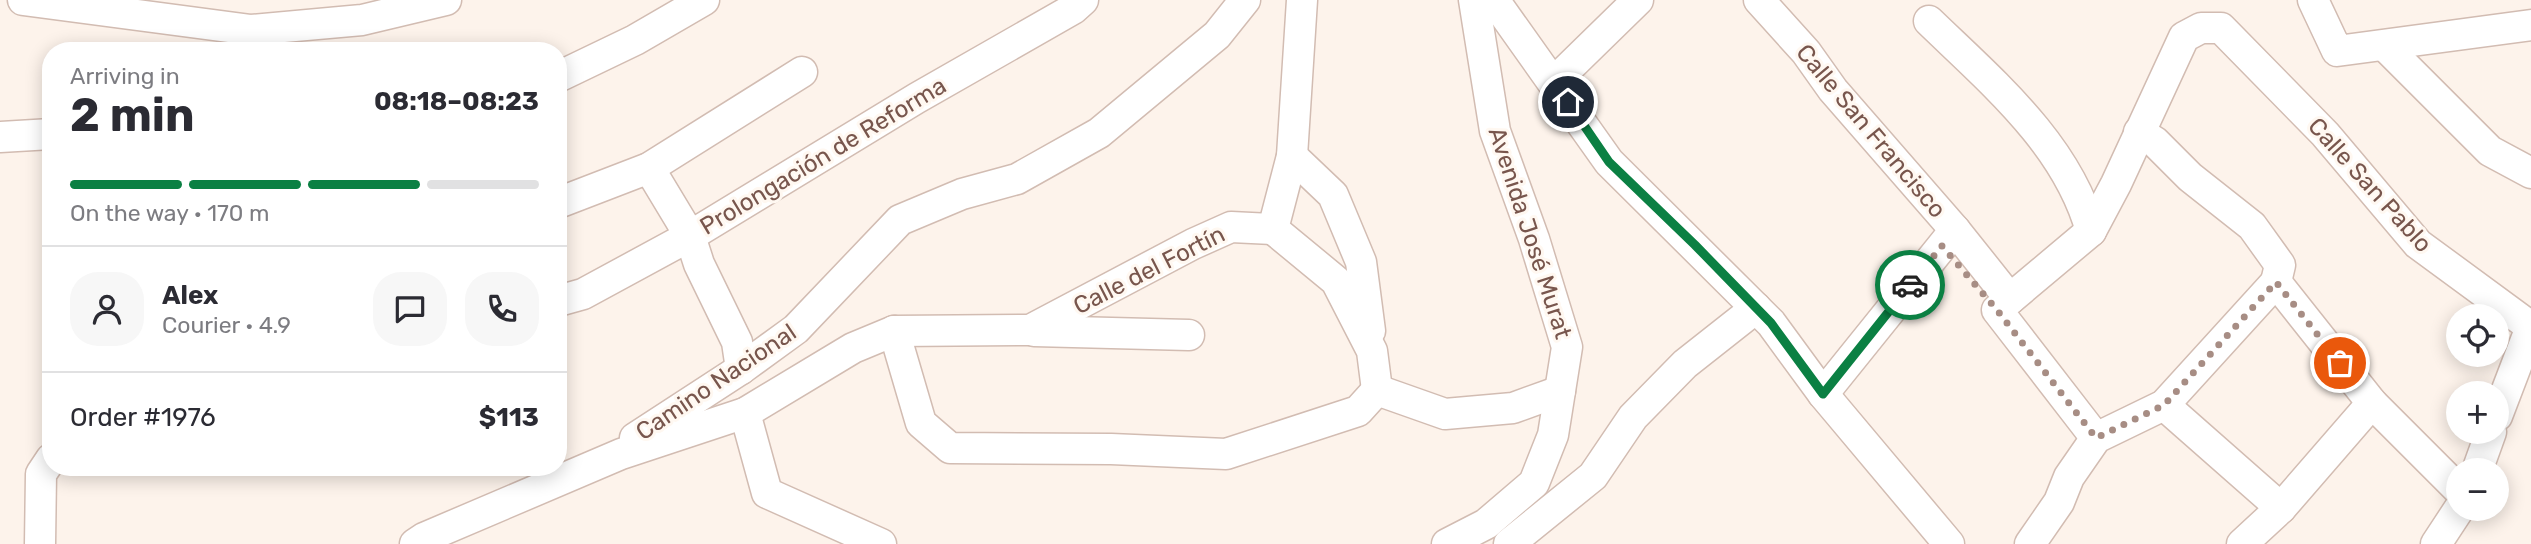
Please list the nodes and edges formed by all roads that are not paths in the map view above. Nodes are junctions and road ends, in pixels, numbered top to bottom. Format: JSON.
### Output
{"nodes":[{"id":1,"x":23,"y":0,"type":"edge"},
{"id":2,"x":446,"y":0,"type":"edge"},
{"id":3,"x":704,"y":0,"type":"edge"},
{"id":4,"x":1083,"y":0,"type":"edge"},
{"id":5,"x":1301,"y":0,"type":"edge"},
{"id":6,"x":1474,"y":0,"type":"edge"},
{"id":7,"x":1494,"y":0,"type":"edge"},
{"id":8,"x":1638,"y":0,"type":"edge"},
{"id":9,"x":1759,"y":0,"type":"edge"},
{"id":10,"x":2313,"y":0,"type":"edge"},
{"id":11,"x":1235,"y":3,"type":"edge"},
{"id":12,"x":1929,"y":21,"type":"dead end"},
{"id":13,"x":2531,"y":25,"type":"edge"},
{"id":14,"x":2385,"y":46,"type":"junction"},
{"id":15,"x":802,"y":72,"type":"dead end"},
{"id":16,"x":567,"y":73,"type":"edge"},
{"id":17,"x":1554,"y":82,"type":"junction"},
{"id":18,"x":2140,"y":132,"type":"junction"},
{"id":19,"x":42,"y":135,"type":"edge"},
{"id":20,"x":42,"y":136,"type":"edge"},
{"id":21,"x":0,"y":137,"type":"edge"},
{"id":22,"x":1292,"y":156,"type":"junction"},
{"id":23,"x":0,"y":159,"type":"edge"},
{"id":24,"x":649,"y":169,"type":"junction"},
{"id":25,"x":2531,"y":173,"type":"edge"},
{"id":26,"x":567,"y":200,"type":"edge"},
{"id":27,"x":1273,"y":229,"type":"junction"},
{"id":28,"x":2091,"y":231,"type":"junction"},
{"id":29,"x":690,"y":236,"type":"junction"},
{"id":30,"x":1949,"y":238,"type":"junction"},
{"id":31,"x":2276,"y":282,"type":"junction"},
{"id":32,"x":567,"y":297,"type":"edge"},
{"id":33,"x":2004,"y":304,"type":"junction"},
{"id":34,"x":1756,"y":308,"type":"junction"},
{"id":35,"x":2531,"y":327,"type":"edge"},
{"id":36,"x":1030,"y":330,"type":"junction"},
{"id":37,"x":894,"y":331,"type":"junction"},
{"id":38,"x":1189,"y":335,"type":"dead end"},
{"id":39,"x":1372,"y":351,"type":"junction"},
{"id":40,"x":741,"y":369,"type":"junction"},
{"id":41,"x":2523,"y":369,"type":"edge"},
{"id":42,"x":1377,"y":390,"type":"junction"},
{"id":43,"x":1560,"y":391,"type":"junction"},
{"id":44,"x":1823,"y":394,"type":"junction"},
{"id":45,"x":2509,"y":394,"type":"edge"},
{"id":46,"x":2372,"y":403,"type":"junction"},
{"id":47,"x":2164,"y":405,"type":"junction"},
{"id":48,"x":745,"y":413,"type":"junction"},
{"id":49,"x":2096,"y":438,"type":"junction"},
{"id":50,"x":584,"y":471,"type":"junction"},
{"id":51,"x":42,"y":472,"type":"edge"},
{"id":52,"x":2446,"y":477,"type":"edge"},
{"id":53,"x":2281,"y":508,"type":"junction"},
{"id":54,"x":2451,"y":521,"type":"edge"},
{"id":55,"x":40,"y":544,"type":"edge"},
{"id":56,"x":415,"y":544,"type":"edge"},
{"id":57,"x":881,"y":544,"type":"edge"},
{"id":58,"x":1447,"y":544,"type":"edge"},
{"id":59,"x":1509,"y":544,"type":"edge"},
{"id":60,"x":1948,"y":544,"type":"edge"},
{"id":61,"x":2030,"y":544,"type":"edge"},
{"id":62,"x":2242,"y":544,"type":"edge"},
{"id":63,"x":2436,"y":544,"type":"edge"}],
"edges":[{"from":1,"to":2,"type":"street"},
{"from":3,"to":16,"type":"street"},
{"from":4,"to":29,"type":"street","name":"Prolongación de Reforma"},
{"from":5,"to":22,"type":"street"},
{"from":6,"to":43,"type":"street","name":"Avenida José Murat"},
{"from":7,"to":17,"type":"street"},
{"from":8,"to":17,"type":"street"},
{"from":9,"to":30,"type":"street","name":"Calle San Francisco"},
{"from":10,"to":14,"type":"street"},
{"from":11,"to":40,"type":"street","name":"Camino Nacional"},
{"from":12,"to":28,"type":"street"},
{"from":13,"to":14,"type":"street"},
{"from":14,"to":25,"type":"street"},
{"from":15,"to":24,"type":"street"},
{"from":17,"to":34,"type":"street"},
{"from":18,"to":28,"type":"street"},
{"from":18,"to":31,"type":"street"},
{"from":18,"to":35,"type":"street","name":"Calle San Pablo"},
{"from":19,"to":21,"type":"street"},
{"from":20,"to":23,"type":"street"},
{"from":22,"to":27,"type":"street"},
{"from":22,"to":39,"type":"street"},
{"from":24,"to":26,"type":"street"},
{"from":24,"to":29,"type":"street"},
{"from":27,"to":36,"type":"street","name":"Calle del Fortín"},
{"from":27,"to":39,"type":"street"},
{"from":28,"to":33,"type":"street"},
{"from":29,"to":32,"type":"street","name":"Prolongación de Reforma"},
{"from":29,"to":40,"type":"street"},
{"from":30,"to":33,"type":"street"},
{"from":30,"to":44,"type":"street","name":"Calle San Francisco"},
{"from":31,"to":46,"type":"street"},
{"from":31,"to":47,"type":"street"},
{"from":33,"to":49,"type":"street"},
{"from":34,"to":44,"type":"street"},
{"from":34,"to":59,"type":"street"},
{"from":35,"to":41,"type":"street"},
{"from":36,"to":37,"type":"street","name":"Calle del Fortín"},
{"from":36,"to":38,"type":"street","name":"Calle del Fortín"},
{"from":37,"to":42,"type":"street"},
{"from":37,"to":48,"type":"street","name":"Calle del Fortín"},
{"from":39,"to":42,"type":"street"},
{"from":40,"to":50,"type":"street","name":"Camino Nacional"},
{"from":41,"to":45,"type":"street"},
{"from":42,"to":43,"type":"street"},
{"from":43,"to":58,"type":"street","name":"Avenida José Murat"},
{"from":44,"to":60,"type":"street"},
{"from":46,"to":52,"type":"street"},
{"from":46,"to":53,"type":"street"},
{"from":47,"to":49,"type":"street"},
{"from":47,"to":53,"type":"street"},
{"from":48,"to":50,"type":"street","name":"Calle del Fortín"},
{"from":48,"to":57,"type":"street"},
{"from":49,"to":61,"type":"street"},
{"from":50,"to":56,"type":"street","name":"Calle del Fortín"},
{"from":51,"to":55,"type":"street"},
{"from":53,"to":62,"type":"street"},
{"from":54,"to":63,"type":"street"}]}
